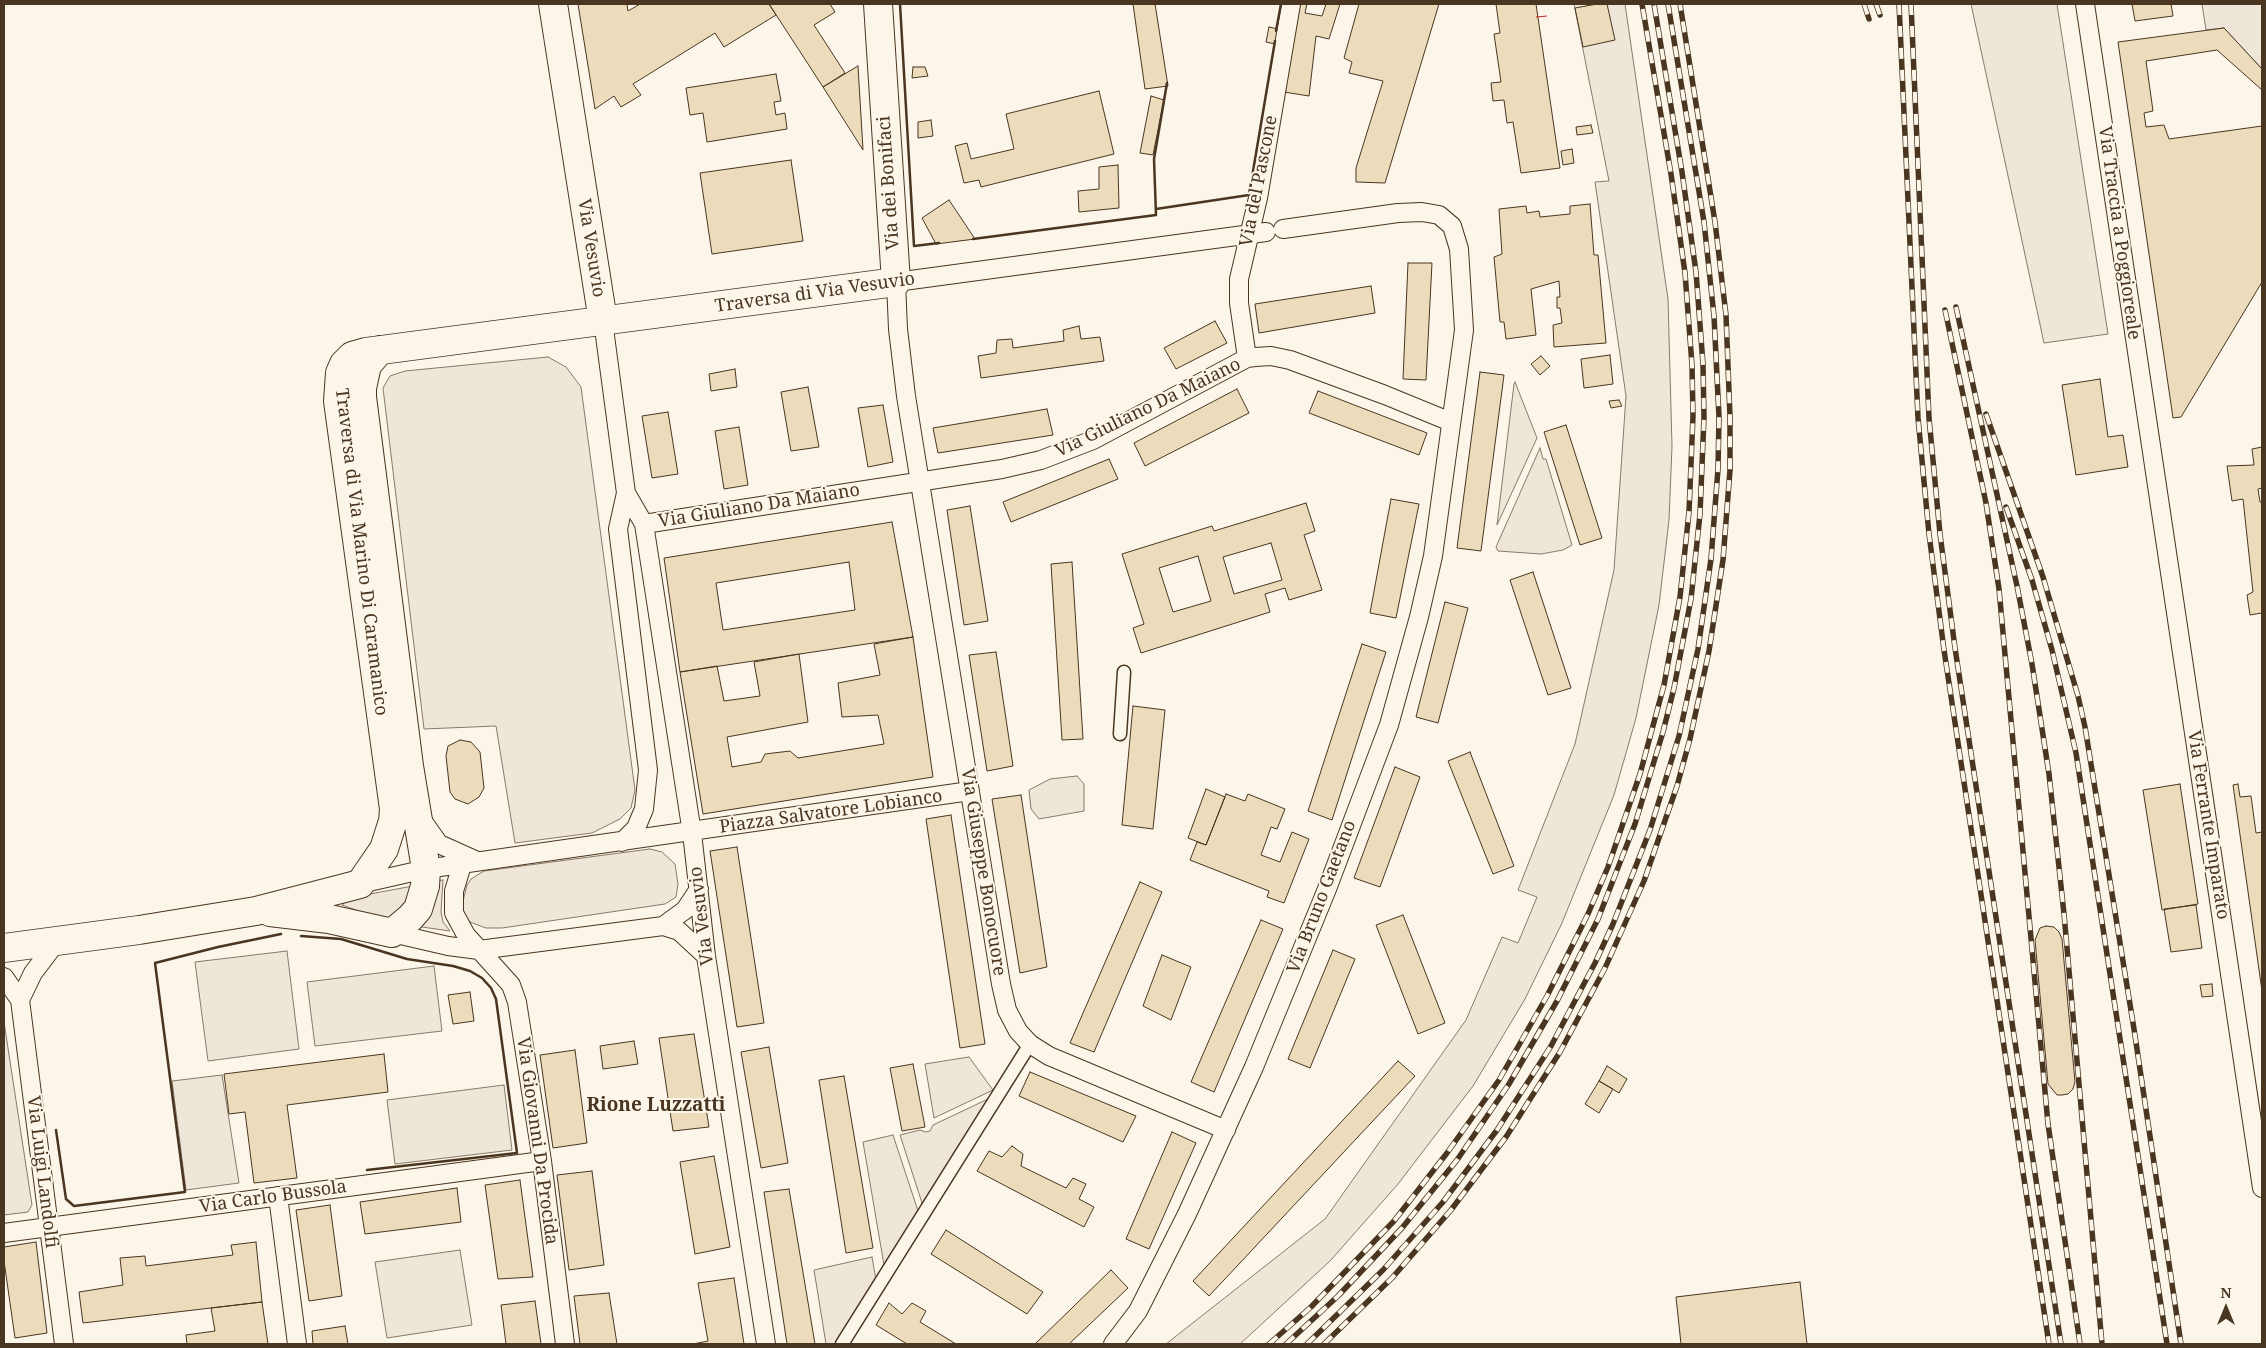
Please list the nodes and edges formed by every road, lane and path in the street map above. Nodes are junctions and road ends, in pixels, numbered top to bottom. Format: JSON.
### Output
{"nodes":[{"id":1,"x":553,"y":4,"type":"edge"},
{"id":2,"x":878,"y":4,"type":"edge"},
{"id":3,"x":1290,"y":4,"type":"edge"},
{"id":4,"x":2085,"y":4,"type":"edge"},
{"id":5,"x":1266,"y":232,"type":"junction"},
{"id":6,"x":896,"y":282,"type":"junction"},
{"id":7,"x":603,"y":321,"type":"junction"},
{"id":8,"x":380,"y":350,"type":"junction"},
{"id":9,"x":1247,"y":358,"type":"junction"},
{"id":10,"x":1451,"y":422,"type":"junction"},
{"id":11,"x":2153,"y":462,"type":"joint"},
{"id":12,"x":920,"y":482,"type":"junction"},
{"id":13,"x":626,"y":493,"type":"junction"},
{"id":14,"x":644,"y":524,"type":"junction"},
{"id":15,"x":1124,"y":672,"type":"dead end"},
{"id":16,"x":1120,"y":734,"type":"dead end"},
{"id":17,"x":970,"y":791,"type":"junction"},
{"id":18,"x":417,"y":814,"type":"junction"},
{"id":19,"x":692,"y":832,"type":"junction"},
{"id":20,"x":622,"y":842,"type":"junction"},
{"id":21,"x":480,"y":862,"type":"junction"},
{"id":22,"x":462,"y":865,"type":"junction"},
{"id":23,"x":426,"y":870,"type":"junction"},
{"id":24,"x":360,"y":884,"type":"junction"},
{"id":25,"x":698,"y":889,"type":"junction"},
{"id":26,"x":256,"y":911,"type":"junction"},
{"id":27,"x":663,"y":926,"type":"junction"},
{"id":28,"x":392,"y":933,"type":"junction"},
{"id":29,"x":58,"y":940,"type":"junction"},
{"id":30,"x":4,"y":948,"type":"edge"},
{"id":31,"x":480,"y":950,"type":"junction"},
{"id":32,"x":706,"y":956,"type":"junction"},
{"id":33,"x":4,"y":977,"type":"edge"},
{"id":34,"x":20,"y":1000,"type":"junction"},
{"id":35,"x":1030,"y":1044,"type":"junction"},
{"id":36,"x":1226,"y":1130,"type":"junction"},
{"id":37,"x":542,"y":1161,"type":"junction"},
{"id":38,"x":2262,"y":1188,"type":"edge"},
{"id":39,"x":278,"y":1196,"type":"junction"},
{"id":40,"x":49,"y":1227,"type":"junction"},
{"id":41,"x":4,"y":1233,"type":"edge"},
{"id":42,"x":64,"y":1344,"type":"edge"},
{"id":43,"x":297,"y":1344,"type":"edge"},
{"id":44,"x":565,"y":1344,"type":"edge"},
{"id":45,"x":766,"y":1344,"type":"edge"},
{"id":46,"x":842,"y":1344,"type":"edge"},
{"id":47,"x":1113,"y":1344,"type":"edge"}],
"edges":[{"from":1,"to":7,"type":"main road","name":"Via Vesuvio"},
{"from":2,"to":6,"type":"main road","name":"Via dei Bonifaci"},
{"from":3,"to":5,"type":"street","name":"Via del Pascone"},
{"from":4,"to":11,"type":"street","name":"Via Traccia a Poggioreale"},
{"from":5,"to":6,"type":"street","name":"Traversa di Via Vesuvio"},
{"from":5,"to":9,"type":"street","name":"Via del Pascone"},
{"from":5,"to":10,"type":"street"},
{"from":6,"to":7,"type":"main road","name":"Traversa di Via Vesuvio"},
{"from":6,"to":12,"type":"street","name":"Via dei Bonifaci"},
{"from":7,"to":8,"type":"main road","name":"Traversa di Via Vesuvio"},
{"from":7,"to":13,"type":"street","name":"Via Vesuvio"},
{"from":8,"to":18,"type":"main road","name":"Traversa di Via Marino Di Caramanico"},
{"from":8,"to":24,"type":"main road","name":"Traversa di Via Marino Di Caramanico"},
{"from":9,"to":10,"type":"street","name":"Via Giuliano Da Maiano"},
{"from":9,"to":12,"type":"street","name":"Via Giuliano Da Maiano"},
{"from":10,"to":36,"type":"street","name":"Via Bruno Gaetano"},
{"from":11,"to":38,"type":"street","name":"Via Ferrante Imparato"},
{"from":12,"to":14,"type":"street","name":"Via Giuliano Da Maiano"},
{"from":12,"to":17,"type":"street","name":"Via Giuseppe Bonocuore"},
{"from":13,"to":14,"type":"street","name":"Via Vesuvio"},
{"from":13,"to":20,"type":"street","name":"Via Vesuvio"},
{"from":14,"to":19,"type":"street","name":"Via Vesuvio"},
{"from":15,"to":16,"type":"street"},
{"from":17,"to":19,"type":"street","name":"Piazza Salvatore Lobianco"},
{"from":17,"to":35,"type":"street","name":"Via Giuseppe Bonocuore"},
{"from":18,"to":21,"type":"street","name":"Traversa di Via Marino Di Caramanico"},
{"from":18,"to":23,"type":"main road","name":"Traversa di Via Marino Di Caramanico"},
{"from":19,"to":20,"type":"street","name":"Piazza Salvatore Lobianco"},
{"from":19,"to":25,"type":"street","name":"Via Vesuvio"},
{"from":20,"to":21,"type":"street","name":"Piazza Salvatore Lobianco"},
{"from":21,"to":22,"type":"street","name":"Piazza Salvatore Lobianco"},
{"from":22,"to":23,"type":"street","name":"Piazza Salvatore Lobianco"},
{"from":22,"to":31,"type":"street","name":"Via Giovanni Da Procida"},
{"from":23,"to":24,"type":"street","name":"Piazza Salvatore Lobianco"},
{"from":23,"to":28,"type":"main road","name":"Traversa di Via Marino Di Caramanico"},
{"from":24,"to":26,"type":"main road"},
{"from":25,"to":27,"type":"street"},
{"from":25,"to":32,"type":"street","name":"Via Vesuvio"},
{"from":26,"to":28,"type":"main road"},
{"from":26,"to":29,"type":"main road"},
{"from":27,"to":31,"type":"street"},
{"from":27,"to":32,"type":"street"},
{"from":28,"to":31,"type":"street"},
{"from":29,"to":30,"type":"main road"},
{"from":29,"to":34,"type":"street"},
{"from":31,"to":37,"type":"street","name":"Via Giovanni Da Procida"},
{"from":32,"to":45,"type":"street","name":"Via Vesuvio"},
{"from":33,"to":34,"type":"street","name":"Via Luigi Landolfi"},
{"from":34,"to":40,"type":"street","name":"Via Luigi Landolfi"},
{"from":35,"to":36,"type":"street","name":"Via Giuseppe Bonocuore"},
{"from":35,"to":46,"type":"street"},
{"from":36,"to":47,"type":"street","name":"Via Bruno Gaetano"},
{"from":37,"to":39,"type":"street","name":"Via Carlo Bussola"},
{"from":37,"to":44,"type":"street","name":"Via Giovanni Da Procida"},
{"from":39,"to":40,"type":"street","name":"Via Carlo Bussola"},
{"from":39,"to":43,"type":"street"},
{"from":40,"to":41,"type":"street","name":"Via Carlo Bussola"},
{"from":40,"to":42,"type":"street","name":"Via Luigi Landolfi"}]}
